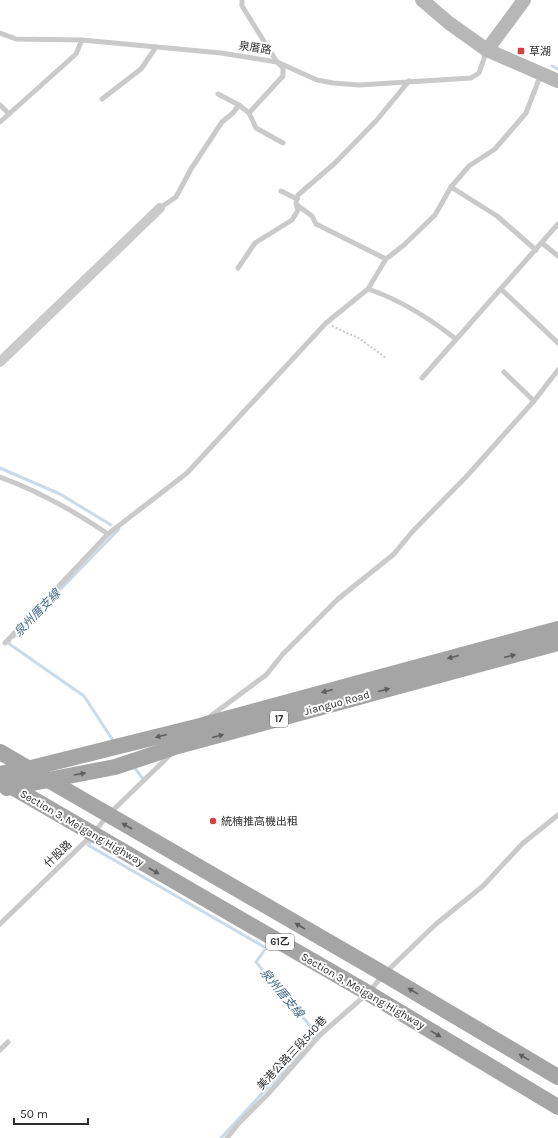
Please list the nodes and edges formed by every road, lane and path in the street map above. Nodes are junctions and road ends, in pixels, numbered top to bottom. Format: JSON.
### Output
{"nodes":[{"id":1,"x":242,"y":0,"type":"edge"},
{"id":2,"x":422,"y":0,"type":"edge"},
{"id":3,"x":524,"y":0,"type":"edge"},
{"id":4,"x":0,"y":34,"type":"edge"},
{"id":5,"x":82,"y":40,"type":"junction"},
{"id":6,"x":156,"y":47,"type":"junction"},
{"id":7,"x":487,"y":50,"type":"junction"},
{"id":8,"x":277,"y":62,"type":"junction"},
{"id":9,"x":541,"y":73,"type":"junction"},
{"id":10,"x":409,"y":81,"type":"junction"},
{"id":11,"x":558,"y":81,"type":"edge"},
{"id":12,"x":218,"y":94,"type":"dead end"},
{"id":13,"x":102,"y":99,"type":"dead end"},
{"id":14,"x":239,"y":104,"type":"junction"},
{"id":15,"x":0,"y":105,"type":"edge"},
{"id":16,"x":249,"y":113,"type":"junction"},
{"id":17,"x":9,"y":114,"type":"junction"},
{"id":18,"x":0,"y":122,"type":"edge"},
{"id":19,"x":283,"y":143,"type":"dead end"},
{"id":20,"x":451,"y":188,"type":"junction"},
{"id":21,"x":281,"y":191,"type":"dead end"},
{"id":22,"x":297,"y":199,"type":"junction"},
{"id":23,"x":297,"y":205,"type":"junction"},
{"id":24,"x":160,"y":208,"type":"joint"},
{"id":25,"x":558,"y":224,"type":"edge"},
{"id":26,"x":542,"y":243,"type":"junction"},
{"id":27,"x":536,"y":250,"type":"junction"},
{"id":28,"x":558,"y":256,"type":"edge"},
{"id":29,"x":386,"y":259,"type":"junction"},
{"id":30,"x":238,"y":268,"type":"dead end"},
{"id":31,"x":368,"y":289,"type":"junction"},
{"id":32,"x":501,"y":289,"type":"junction"},
{"id":33,"x":326,"y":323,"type":"junction"},
{"id":34,"x":456,"y":339,"type":"junction"},
{"id":35,"x":558,"y":343,"type":"edge"},
{"id":36,"x":386,"y":358,"type":"dead end"},
{"id":37,"x":0,"y":362,"type":"edge"},
{"id":38,"x":558,"y":370,"type":"edge"},
{"id":39,"x":504,"y":372,"type":"dead end"},
{"id":40,"x":422,"y":378,"type":"dead end"},
{"id":41,"x":534,"y":401,"type":"junction"},
{"id":42,"x":0,"y":477,"type":"edge"},
{"id":43,"x":108,"y":534,"type":"junction"},
{"id":44,"x":558,"y":628,"type":"edge"},
{"id":45,"x":5,"y":643,"type":"dead end"},
{"id":46,"x":558,"y":643,"type":"edge"},
{"id":47,"x":196,"y":727,"type":"junction"},
{"id":48,"x":178,"y":746,"type":"junction"},
{"id":49,"x":0,"y":752,"type":"edge"},
{"id":50,"x":27,"y":769,"type":"junction"},
{"id":51,"x":0,"y":774,"type":"edge"},
{"id":52,"x":46,"y":780,"type":"junction"},
{"id":53,"x":4,"y":785,"type":"edge"},
{"id":54,"x":558,"y":814,"type":"edge"},
{"id":55,"x":108,"y":815,"type":"junction"},
{"id":56,"x":92,"y":835,"type":"junction"},
{"id":57,"x":0,"y":924,"type":"edge"},
{"id":58,"x":376,"y":984,"type":"junction"},
{"id":59,"x":8,"y":1042,"type":"dead end"},
{"id":60,"x":0,"y":1050,"type":"edge"},
{"id":61,"x":558,"y":1077,"type":"edge"},
{"id":62,"x":558,"y":1107,"type":"edge"},
{"id":63,"x":227,"y":1138,"type":"edge"}],
"edges":[{"from":1,"to":8,"type":"lane"},
{"from":2,"to":7,"type":"street"},
{"from":3,"to":7,"type":"street"},
{"from":4,"to":5,"type":"lane","name":"泉厝路"},
{"from":5,"to":6,"type":"lane","name":"泉厝路"},
{"from":5,"to":17,"type":"lane"},
{"from":6,"to":8,"type":"lane","name":"泉厝路"},
{"from":6,"to":13,"type":"lane"},
{"from":7,"to":9,"type":"street"},
{"from":7,"to":10,"type":"lane","name":"泉厝路"},
{"from":8,"to":10,"type":"lane","name":"泉厝路"},
{"from":8,"to":16,"type":"lane"},
{"from":9,"to":11,"type":"street"},
{"from":9,"to":20,"type":"lane"},
{"from":10,"to":22,"type":"lane"},
{"from":12,"to":14,"type":"lane"},
{"from":14,"to":16,"type":"lane"},
{"from":14,"to":24,"type":"lane"},
{"from":15,"to":17,"type":"lane"},
{"from":16,"to":19,"type":"lane"},
{"from":17,"to":18,"type":"lane"},
{"from":20,"to":27,"type":"lane"},
{"from":20,"to":29,"type":"lane"},
{"from":21,"to":22,"type":"lane"},
{"from":22,"to":23,"type":"lane"},
{"from":23,"to":29,"type":"lane"},
{"from":23,"to":30,"type":"lane"},
{"from":24,"to":37,"type":"street"},
{"from":25,"to":26,"type":"lane"},
{"from":26,"to":27,"type":"lane"},
{"from":26,"to":28,"type":"lane"},
{"from":27,"to":32,"type":"lane"},
{"from":29,"to":31,"type":"lane"},
{"from":31,"to":33,"type":"lane"},
{"from":31,"to":34,"type":"lane"},
{"from":32,"to":34,"type":"lane"},
{"from":32,"to":35,"type":"lane"},
{"from":33,"to":36,"type":"path"},
{"from":33,"to":43,"type":"lane"},
{"from":34,"to":40,"type":"lane"},
{"from":38,"to":41,"type":"lane","name":"什股路"},
{"from":39,"to":41,"type":"lane"},
{"from":41,"to":47,"type":"lane","name":"什股路"},
{"from":42,"to":43,"type":"lane"},
{"from":43,"to":45,"type":"lane"},
{"from":44,"to":47,"type":"main road","name":"Jianguo Road","number":"17","one_way":true},
{"from":48,"to":46,"type":"main road","name":"Jianguo Road","number":"17","one_way":true},
{"from":47,"to":48,"type":"lane","name":"什股路"},
{"from":47,"to":50,"type":"main road","name":"Jianguo Road","number":"17","one_way":true},
{"from":52,"to":48,"type":"main road","name":"Jianguo Road","number":"17","one_way":true},
{"from":48,"to":55,"type":"lane","name":"什股路"},
{"from":49,"to":50,"type":"main road","name":"Section 3, Meigang Highway","number":"61乙"},
{"from":50,"to":51,"type":"main road","name":"Jianguo Road","number":"17"},
{"from":50,"to":52,"type":"main road","name":"Section 3, Meigang Highway","number":"61乙"},
{"from":52,"to":53,"type":"main road","name":"Jianguo Road","number":"17"},
{"from":52,"to":55,"type":"main road","name":"Section 3, Meigang Highway","number":"61乙"},
{"from":53,"to":56,"type":"main road","name":"Section 3, Meigang Highway","number":"61乙"},
{"from":54,"to":58,"type":"lane","name":"美港公路三段540巷"},
{"from":55,"to":56,"type":"lane","name":"什股路"},
{"from":58,"to":55,"type":"main road","name":"Section 3, Meigang Highway","number":"61乙","one_way":true},
{"from":56,"to":57,"type":"lane","name":"什股路"},
{"from":56,"to":58,"type":"main road","name":"Section 3, Meigang Highway","number":"61乙","one_way":true},
{"from":61,"to":58,"type":"main road","name":"Section 3, Meigang Highway","number":"61乙","one_way":true},
{"from":58,"to":62,"type":"main road","name":"Section 3, Meigang Highway","number":"61乙","one_way":true},
{"from":58,"to":63,"type":"lane","name":"美港公路三段540巷"},
{"from":59,"to":60,"type":"lane"}]}
